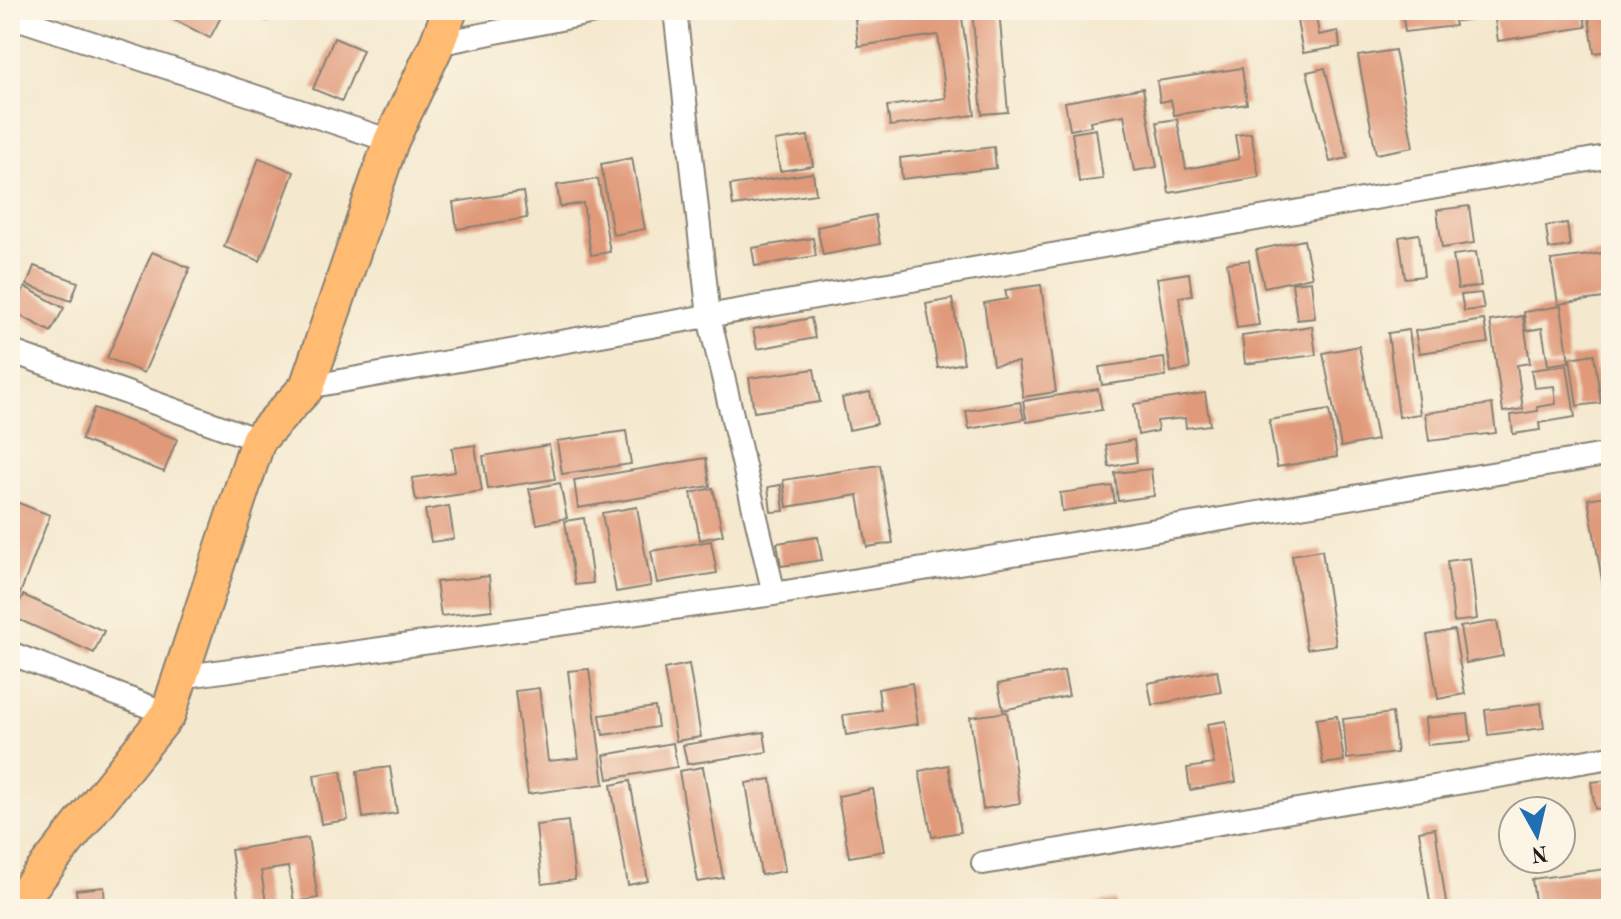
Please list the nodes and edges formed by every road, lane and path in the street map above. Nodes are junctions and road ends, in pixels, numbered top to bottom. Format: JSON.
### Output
{"nodes":[{"id":1,"x":450,"y":10,"type":"edge"},
{"id":2,"x":604,"y":10,"type":"edge"},
{"id":3,"x":675,"y":10,"type":"edge"},
{"id":4,"x":10,"y":16,"type":"edge"},
{"id":5,"x":437,"y":44,"type":"junction"},
{"id":6,"x":391,"y":141,"type":"junction"},
{"id":7,"x":1611,"y":156,"type":"edge"},
{"id":8,"x":709,"y":317,"type":"junction"},
{"id":9,"x":10,"y":351,"type":"edge"},
{"id":10,"x":307,"y":387,"type":"junction"},
{"id":11,"x":258,"y":440,"type":"junction"},
{"id":12,"x":1611,"y":454,"type":"edge"},
{"id":13,"x":774,"y":594,"type":"junction"},
{"id":14,"x":10,"y":653,"type":"edge"},
{"id":15,"x":180,"y":677,"type":"junction"},
{"id":16,"x":168,"y":714,"type":"junction"},
{"id":17,"x":1611,"y":757,"type":"edge"},
{"id":18,"x":983,"y":863,"type":"dead end"},
{"id":19,"x":13,"y":909,"type":"edge"}],
"edges":[{"from":1,"to":5,"type":"main road"},
{"from":2,"to":5,"type":"street"},
{"from":3,"to":8,"type":"street"},
{"from":4,"to":6,"type":"street"},
{"from":5,"to":6,"type":"main road"},
{"from":6,"to":10,"type":"main road"},
{"from":7,"to":8,"type":"street"},
{"from":8,"to":10,"type":"street"},
{"from":8,"to":13,"type":"street"},
{"from":9,"to":11,"type":"street"},
{"from":10,"to":11,"type":"main road"},
{"from":11,"to":15,"type":"main road"},
{"from":12,"to":13,"type":"street"},
{"from":13,"to":15,"type":"street"},
{"from":14,"to":16,"type":"street"},
{"from":15,"to":16,"type":"main road"},
{"from":16,"to":19,"type":"main road"},
{"from":17,"to":18,"type":"street"}]}
